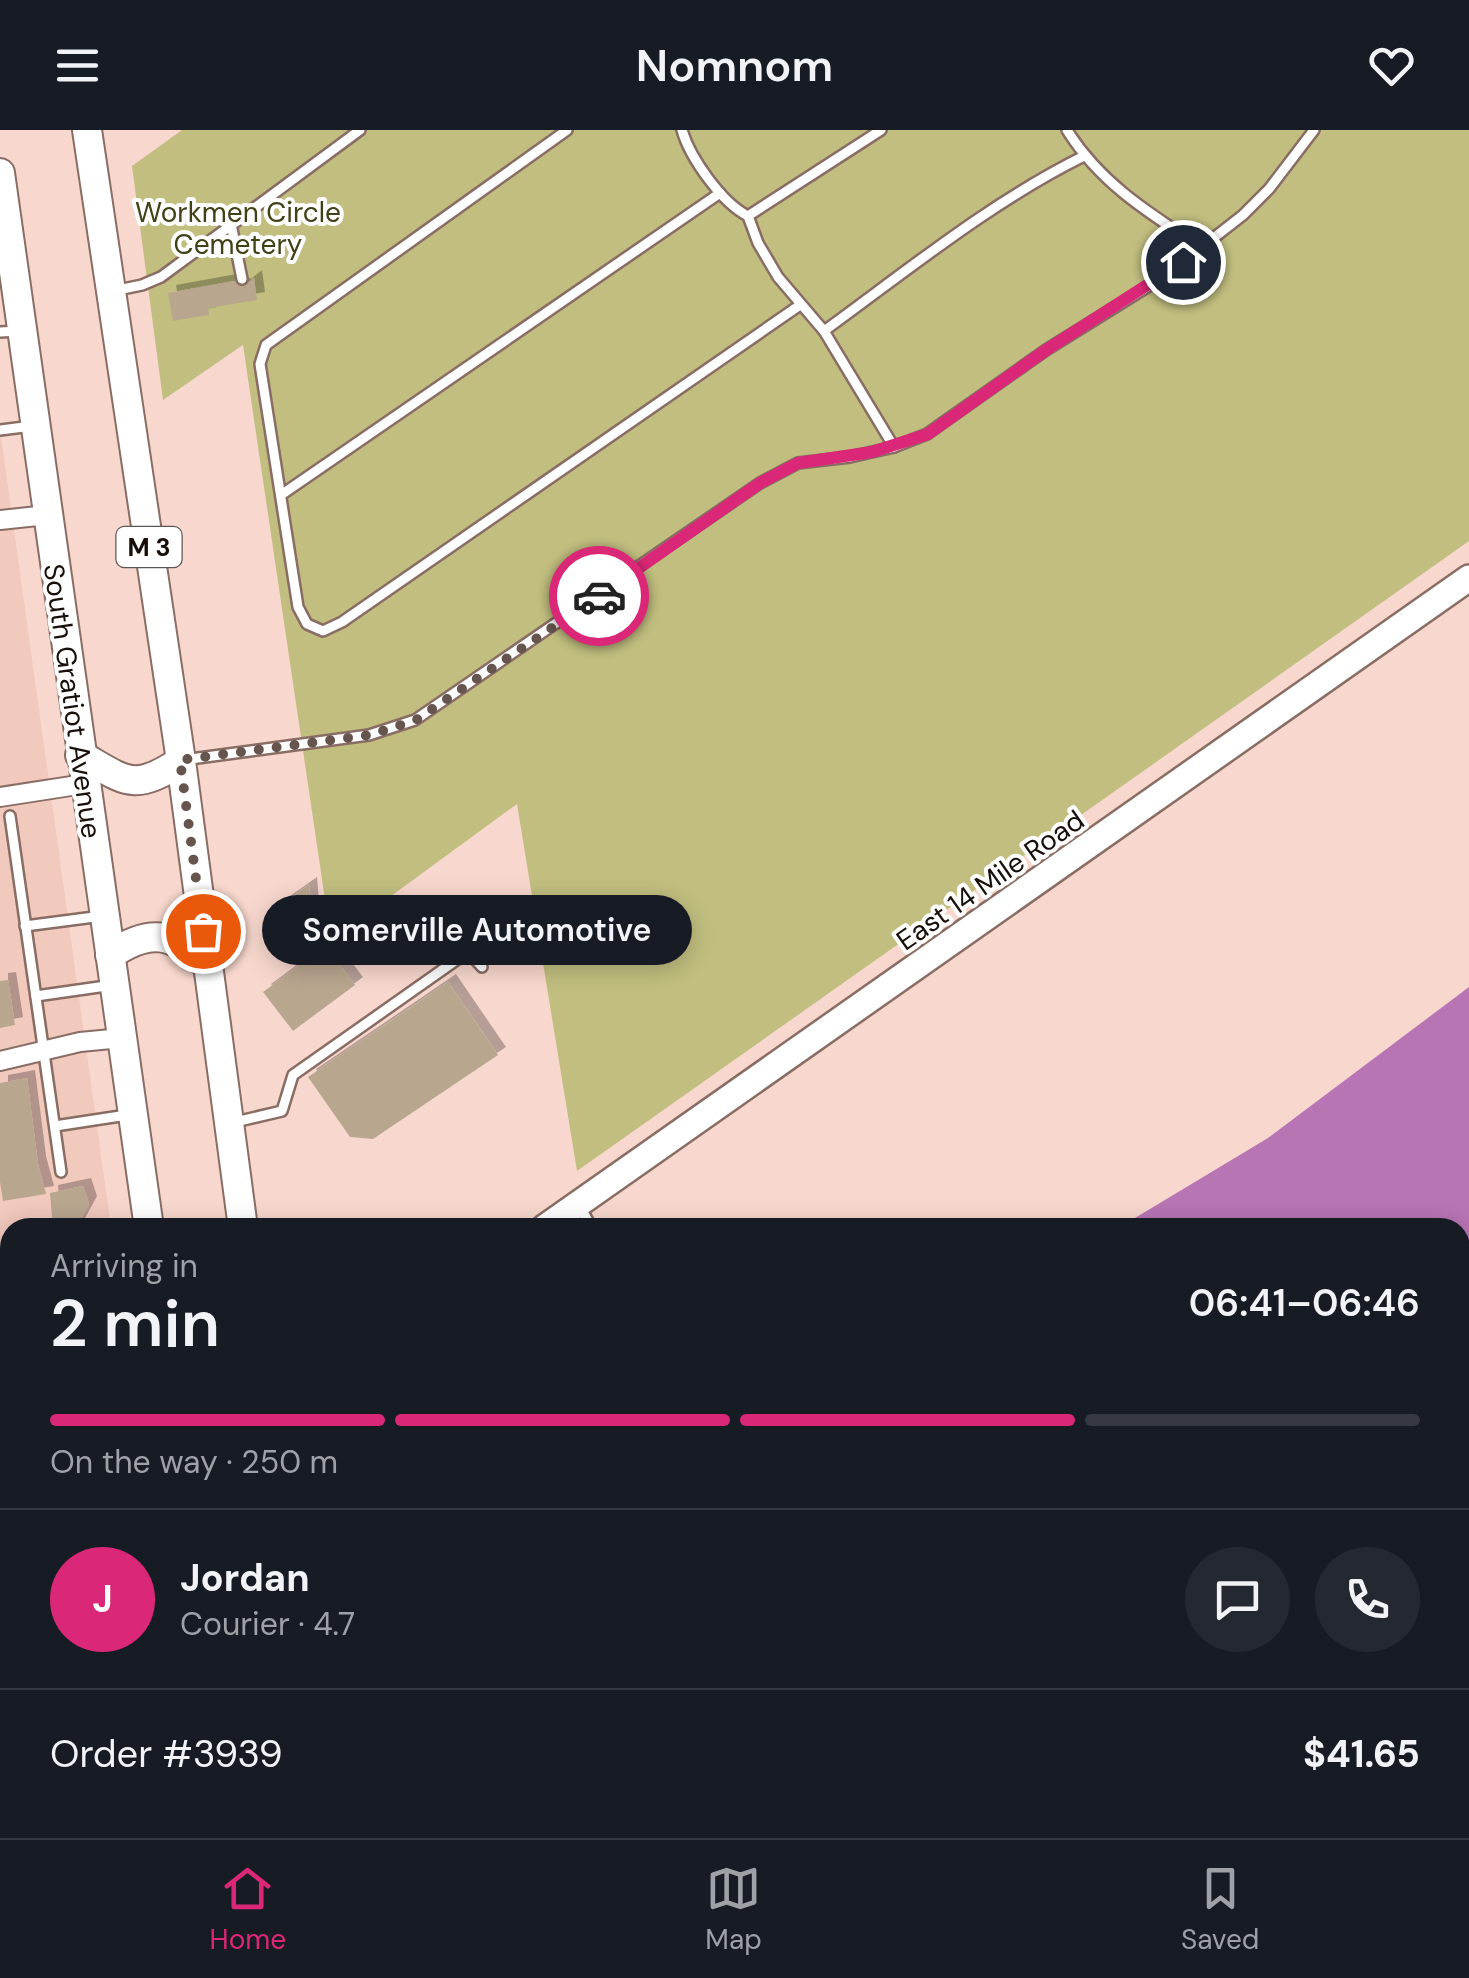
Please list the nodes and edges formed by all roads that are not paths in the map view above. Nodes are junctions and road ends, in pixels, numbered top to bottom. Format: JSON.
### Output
{"nodes":[{"id":1,"x":87,"y":130,"type":"edge"},
{"id":2,"x":360,"y":130,"type":"edge"},
{"id":3,"x":568,"y":130,"type":"edge"},
{"id":4,"x":682,"y":130,"type":"edge"},
{"id":5,"x":881,"y":130,"type":"edge"},
{"id":6,"x":1067,"y":130,"type":"edge"},
{"id":7,"x":1314,"y":130,"type":"edge"},
{"id":8,"x":1084,"y":156,"type":"junction"},
{"id":9,"x":0,"y":173,"type":"edge"},
{"id":10,"x":720,"y":193,"type":"junction"},
{"id":11,"x":2,"y":202,"type":"edge"},
{"id":12,"x":748,"y":216,"type":"junction"},
{"id":13,"x":231,"y":224,"type":"junction"},
{"id":14,"x":1201,"y":247,"type":"junction"},
{"id":15,"x":6,"y":256,"type":"edge"},
{"id":16,"x":242,"y":279,"type":"dead end"},
{"id":17,"x":112,"y":292,"type":"junction"},
{"id":18,"x":800,"y":305,"type":"junction"},
{"id":19,"x":11,"y":331,"type":"edge"},
{"id":20,"x":824,"y":331,"type":"junction"},
{"id":21,"x":34,"y":426,"type":"junction"},
{"id":22,"x":0,"y":430,"type":"edge"},
{"id":23,"x":894,"y":447,"type":"junction"},
{"id":24,"x":281,"y":495,"type":"junction"},
{"id":25,"x":47,"y":515,"type":"junction"},
{"id":26,"x":0,"y":520,"type":"edge"},
{"id":27,"x":1469,"y":578,"type":"edge"},
{"id":28,"x":80,"y":755,"type":"junction"},
{"id":29,"x":180,"y":760,"type":"junction"},
{"id":30,"x":84,"y":784,"type":"junction"},
{"id":31,"x":0,"y":797,"type":"edge"},
{"id":32,"x":10,"y":816,"type":"dead end"},
{"id":33,"x":104,"y":916,"type":"junction"},
{"id":34,"x":25,"y":926,"type":"junction"},
{"id":35,"x":110,"y":955,"type":"junction"},
{"id":36,"x":208,"y":965,"type":"junction"},
{"id":37,"x":482,"y":966,"type":"dead end"},
{"id":38,"x":114,"y":984,"type":"junction"},
{"id":39,"x":36,"y":996,"type":"junction"},
{"id":40,"x":122,"y":1038,"type":"junction"},
{"id":41,"x":46,"y":1052,"type":"junction"},
{"id":42,"x":0,"y":1061,"type":"edge"},
{"id":43,"x":132,"y":1114,"type":"junction"},
{"id":44,"x":227,"y":1123,"type":"junction"},
{"id":45,"x":55,"y":1126,"type":"junction"},
{"id":46,"x":62,"y":1172,"type":"dead end"},
{"id":47,"x":578,"y":1203,"type":"junction"},
{"id":48,"x":148,"y":1218,"type":"edge"},
{"id":49,"x":241,"y":1218,"type":"edge"},
{"id":50,"x":558,"y":1218,"type":"edge"},
{"id":51,"x":586,"y":1218,"type":"edge"}],
"edges":[{"from":1,"to":17,"type":"main road","number":"M 3"},
{"from":2,"to":13,"type":"lane"},
{"from":3,"to":24,"type":"lane"},
{"from":4,"to":10,"type":"lane"},
{"from":5,"to":12,"type":"lane"},
{"from":6,"to":8,"type":"lane"},
{"from":7,"to":14,"type":"lane"},
{"from":8,"to":14,"type":"lane"},
{"from":8,"to":20,"type":"lane"},
{"from":9,"to":11,"type":"main road","name":"South Gratiot Avenue"},
{"from":10,"to":12,"type":"lane"},
{"from":10,"to":24,"type":"lane"},
{"from":11,"to":15,"type":"main road","name":"South Gratiot Avenue"},
{"from":12,"to":18,"type":"lane"},
{"from":13,"to":16,"type":"lane"},
{"from":13,"to":17,"type":"lane"},
{"from":14,"to":23,"type":"lane"},
{"from":15,"to":19,"type":"main road","name":"South Gratiot Avenue"},
{"from":17,"to":29,"type":"main road","number":"M 3"},
{"from":18,"to":20,"type":"lane"},
{"from":18,"to":24,"type":"lane"},
{"from":19,"to":21,"type":"main road","name":"South Gratiot Avenue"},
{"from":20,"to":23,"type":"lane"},
{"from":21,"to":22,"type":"lane"},
{"from":21,"to":25,"type":"main road","name":"South Gratiot Avenue"},
{"from":23,"to":29,"type":"lane"},
{"from":25,"to":26,"type":"street"},
{"from":25,"to":28,"type":"main road","name":"South Gratiot Avenue"},
{"from":27,"to":47,"type":"main road","name":"East 14 Mile Road"},
{"from":28,"to":29,"type":"main road"},
{"from":28,"to":30,"type":"main road","name":"South Gratiot Avenue"},
{"from":29,"to":36,"type":"main road","number":"M 3"},
{"from":30,"to":31,"type":"street"},
{"from":30,"to":33,"type":"main road","name":"South Gratiot Avenue"},
{"from":32,"to":34,"type":"lane"},
{"from":33,"to":34,"type":"lane"},
{"from":33,"to":35,"type":"main road","name":"South Gratiot Avenue"},
{"from":34,"to":39,"type":"lane"},
{"from":35,"to":36,"type":"main road"},
{"from":35,"to":38,"type":"main road","name":"South Gratiot Avenue"},
{"from":36,"to":44,"type":"main road","number":"M 3"},
{"from":37,"to":44,"type":"lane"},
{"from":38,"to":39,"type":"lane"},
{"from":38,"to":40,"type":"main road","name":"South Gratiot Avenue"},
{"from":39,"to":41,"type":"lane"},
{"from":40,"to":41,"type":"street"},
{"from":40,"to":43,"type":"main road","name":"South Gratiot Avenue"},
{"from":41,"to":42,"type":"street"},
{"from":41,"to":45,"type":"lane"},
{"from":43,"to":45,"type":"lane"},
{"from":43,"to":48,"type":"main road","name":"South Gratiot Avenue"},
{"from":44,"to":49,"type":"main road","number":"M 3"},
{"from":45,"to":46,"type":"lane"},
{"from":47,"to":50,"type":"main road","name":"East 14 Mile Road"},
{"from":47,"to":51,"type":"lane"}]}
